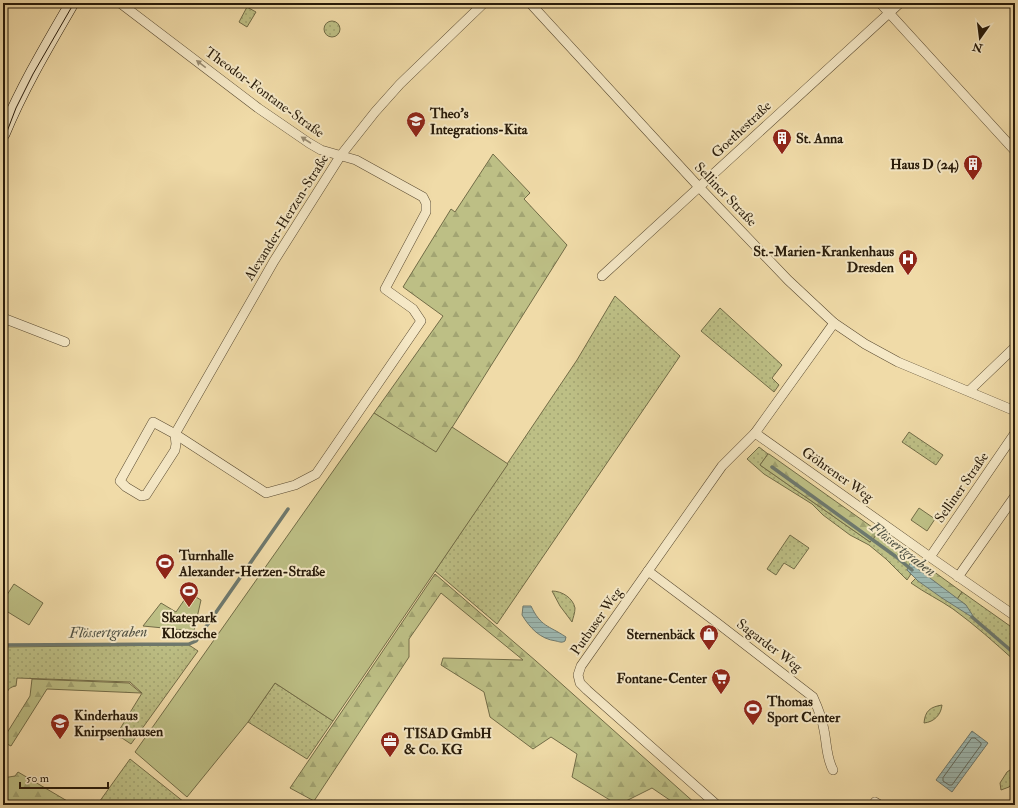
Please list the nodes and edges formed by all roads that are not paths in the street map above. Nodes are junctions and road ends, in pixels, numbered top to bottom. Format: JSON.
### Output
{"nodes":[{"id":1,"x":72,"y":3,"type":"edge"},
{"id":2,"x":120,"y":3,"type":"edge"},
{"id":3,"x":484,"y":3,"type":"edge"},
{"id":4,"x":530,"y":3,"type":"edge"},
{"id":5,"x":880,"y":3,"type":"edge"},
{"id":6,"x":900,"y":3,"type":"edge"},
{"id":7,"x":889,"y":13,"type":"junction"},
{"id":8,"x":3,"y":134,"type":"edge"},
{"id":9,"x":1015,"y":151,"type":"edge"},
{"id":10,"x":341,"y":155,"type":"junction"},
{"id":11,"x":699,"y":187,"type":"junction"},
{"id":12,"x":602,"y":276,"type":"dead end"},
{"id":13,"x":3,"y":318,"type":"edge"},
{"id":14,"x":834,"y":323,"type":"junction"},
{"id":15,"x":65,"y":342,"type":"dead end"},
{"id":16,"x":1015,"y":347,"type":"edge"},
{"id":17,"x":970,"y":391,"type":"junction"},
{"id":18,"x":1015,"y":412,"type":"edge"},
{"id":19,"x":755,"y":432,"type":"junction"},
{"id":20,"x":1015,"y":433,"type":"edge"},
{"id":21,"x":175,"y":434,"type":"junction"},
{"id":22,"x":316,"y":474,"type":"joint"},
{"id":23,"x":1015,"y":496,"type":"edge"},
{"id":24,"x":930,"y":557,"type":"junction"},
{"id":25,"x":648,"y":571,"type":"junction"},
{"id":26,"x":958,"y":577,"type":"junction"},
{"id":27,"x":1015,"y":616,"type":"edge"},
{"id":28,"x":833,"y":770,"type":"dead end"},
{"id":29,"x":718,"y":805,"type":"edge"},
{"id":30,"x":873,"y":805,"type":"edge"},
{"id":31,"x":880,"y":805,"type":"edge"}],
"edges":[{"from":1,"to":8,"type":"main road"},
{"from":10,"to":2,"type":"street","name":"Theodor-Fontane-Straße","one_way":true},
{"from":3,"to":10,"type":"street","name":"Alexander-Herzen-Straße"},
{"from":4,"to":11,"type":"street","name":"Selliner Straße"},
{"from":5,"to":7,"type":"street"},
{"from":6,"to":7,"type":"street","name":"Goethestraße"},
{"from":7,"to":9,"type":"street"},
{"from":7,"to":11,"type":"street","name":"Goethestraße"},
{"from":10,"to":21,"type":"street","name":"Alexander-Herzen-Straße"},
{"from":10,"to":22,"type":"street","name":"Theodor-Fontane-Straße"},
{"from":11,"to":12,"type":"street","name":"Goethestraße"},
{"from":11,"to":14,"type":"street","name":"Selliner Straße"},
{"from":13,"to":15,"type":"street"},
{"from":14,"to":17,"type":"street","name":"Selliner Straße"},
{"from":14,"to":19,"type":"street"},
{"from":16,"to":17,"type":"street"},
{"from":17,"to":18,"type":"street","name":"Selliner Straße"},
{"from":19,"to":24,"type":"street","name":"Göhrener Weg"},
{"from":19,"to":25,"type":"street","name":"Putbuser Weg"},
{"from":20,"to":24,"type":"street","name":"Selliner Straße"},
{"from":21,"to":21,"type":"street","name":"Alexander-Herzen-Straße"},
{"from":21,"to":22,"type":"street","name":"Alexander-Herzen-Straße"},
{"from":23,"to":26,"type":"street"},
{"from":24,"to":26,"type":"street","name":"Göhrener Weg"},
{"from":25,"to":28,"type":"street","name":"Sagarder Weg"},
{"from":25,"to":29,"type":"street","name":"Putbuser Weg"},
{"from":26,"to":27,"type":"street","name":"Göhrener Weg"},
{"from":30,"to":31,"type":"street"}]}
